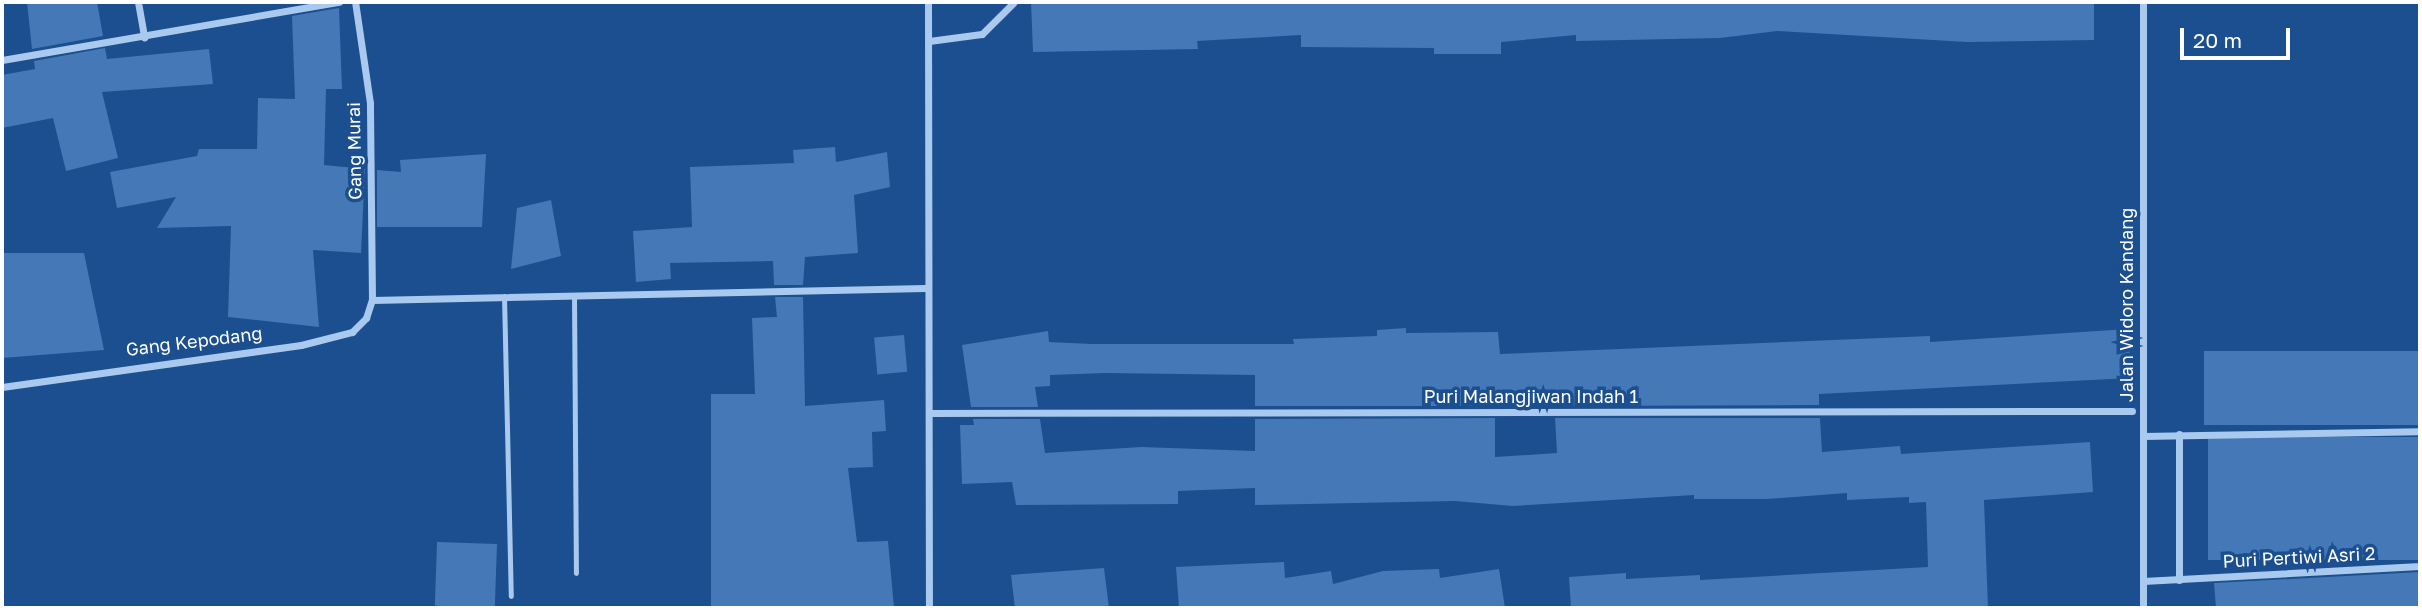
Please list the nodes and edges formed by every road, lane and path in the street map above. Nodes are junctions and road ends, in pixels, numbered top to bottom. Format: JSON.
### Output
{"nodes":[{"id":1,"x":138,"y":2,"type":"edge"},
{"id":2,"x":339,"y":2,"type":"edge"},
{"id":3,"x":355,"y":2,"type":"edge"},
{"id":4,"x":928,"y":2,"type":"edge"},
{"id":5,"x":1014,"y":2,"type":"edge"},
{"id":6,"x":2143,"y":2,"type":"edge"},
{"id":7,"x":144,"y":37,"type":"junction"},
{"id":8,"x":929,"y":41,"type":"junction"},
{"id":9,"x":2,"y":60,"type":"edge"},
{"id":10,"x":925,"y":289,"type":"junction"},
{"id":11,"x":574,"y":295,"type":"junction"},
{"id":12,"x":504,"y":296,"type":"junction"},
{"id":13,"x":372,"y":300,"type":"junction"},
{"id":14,"x":2,"y":387,"type":"edge"},
{"id":15,"x":2132,"y":411,"type":"dead end"},
{"id":16,"x":930,"y":413,"type":"junction"},
{"id":17,"x":2420,"y":431,"type":"edge"},
{"id":18,"x":2179,"y":434,"type":"junction"},
{"id":19,"x":2143,"y":436,"type":"junction"},
{"id":20,"x":2420,"y":566,"type":"edge"},
{"id":21,"x":576,"y":573,"type":"dead end"},
{"id":22,"x":2179,"y":580,"type":"junction"},
{"id":23,"x":2143,"y":581,"type":"junction"},
{"id":24,"x":511,"y":596,"type":"dead end"},
{"id":25,"x":929,"y":608,"type":"edge"},
{"id":26,"x":2143,"y":608,"type":"edge"}],
"edges":[{"from":1,"to":7,"type":"street"},
{"from":2,"to":7,"type":"street"},
{"from":3,"to":13,"type":"street","name":"Gang Murai"},
{"from":4,"to":8,"type":"street"},
{"from":5,"to":8,"type":"street"},
{"from":6,"to":19,"type":"street","name":"Jalan Widoro Kandang"},
{"from":7,"to":9,"type":"street"},
{"from":8,"to":10,"type":"street"},
{"from":10,"to":11,"type":"street"},
{"from":10,"to":16,"type":"street"},
{"from":11,"to":12,"type":"street"},
{"from":11,"to":21,"type":"lane"},
{"from":12,"to":13,"type":"street"},
{"from":12,"to":24,"type":"lane"},
{"from":13,"to":14,"type":"street","name":"Gang Kepodang"},
{"from":15,"to":16,"type":"street","name":"Puri Malangjiwan Indah 1"},
{"from":16,"to":25,"type":"street"},
{"from":17,"to":18,"type":"street"},
{"from":18,"to":19,"type":"street"},
{"from":18,"to":22,"type":"street"},
{"from":19,"to":23,"type":"street","name":"Jalan Widoro Kandang"},
{"from":20,"to":22,"type":"street","name":"Puri Pertiwi Asri 2"},
{"from":22,"to":23,"type":"street","name":"Puri Pertiwi Asri 2"},
{"from":23,"to":26,"type":"street","name":"Jalan Widoro Kandang"}]}
